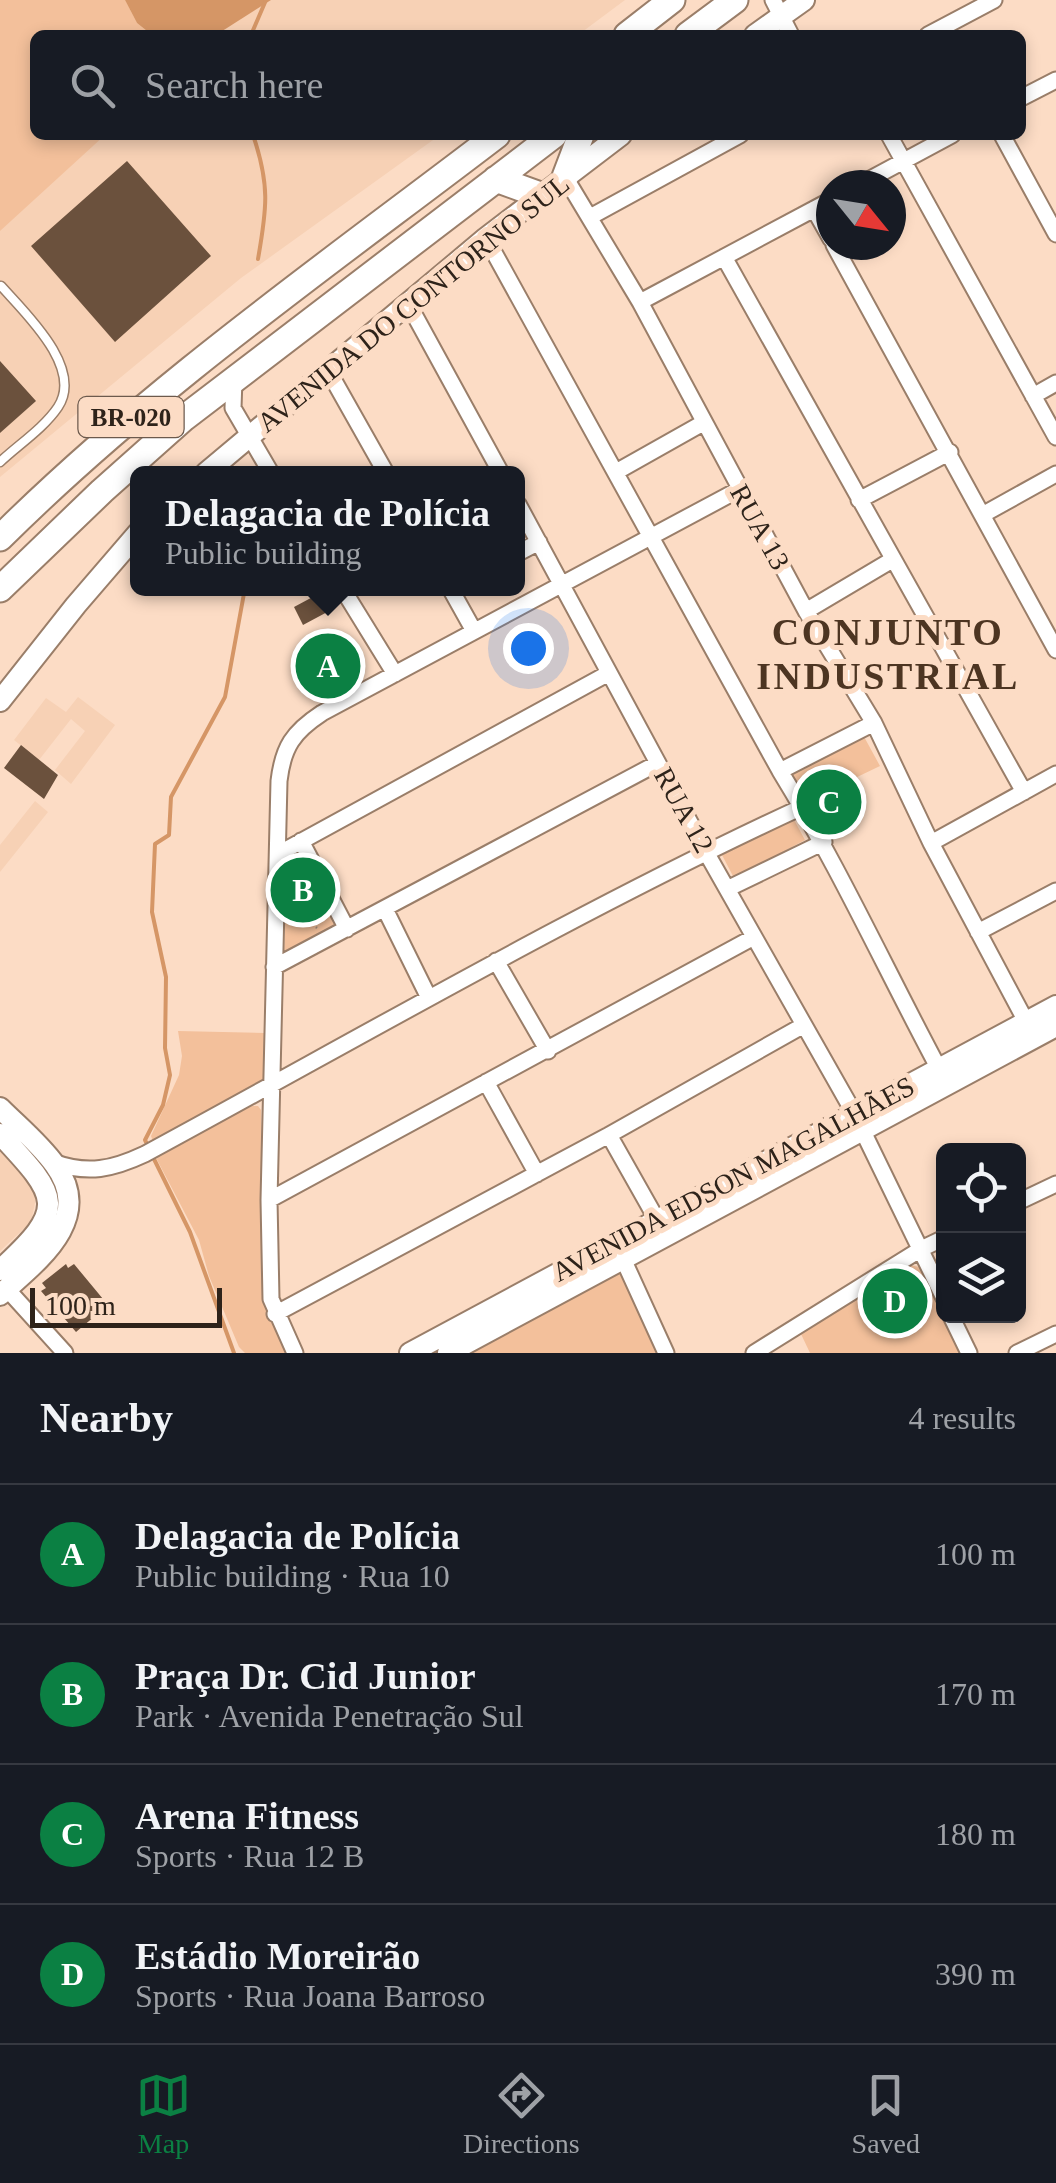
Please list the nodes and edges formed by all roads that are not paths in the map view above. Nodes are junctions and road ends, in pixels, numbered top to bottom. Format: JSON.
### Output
{"nodes":[{"id":1,"x":672,"y":0,"type":"edge"},
{"id":2,"x":735,"y":0,"type":"edge"},
{"id":3,"x":804,"y":0,"type":"edge"},
{"id":4,"x":994,"y":0,"type":"edge"},
{"id":5,"x":782,"y":17,"type":"edge"},
{"id":6,"x":633,"y":30,"type":"edge"},
{"id":7,"x":695,"y":30,"type":"edge"},
{"id":8,"x":937,"y":30,"type":"edge"},
{"id":9,"x":1056,"y":80,"type":"edge"},
{"id":10,"x":1026,"y":95,"type":"edge"},
{"id":11,"x":490,"y":140,"type":"edge"},
{"id":12,"x":547,"y":140,"type":"edge"},
{"id":13,"x":579,"y":140,"type":"edge"},
{"id":14,"x":615,"y":140,"type":"edge"},
{"id":15,"x":731,"y":140,"type":"edge"},
{"id":16,"x":892,"y":140,"type":"edge"},
{"id":17,"x":938,"y":140,"type":"edge"},
{"id":18,"x":1005,"y":140,"type":"edge"},
{"id":19,"x":903,"y":161,"type":"junction"},
{"id":20,"x":459,"y":164,"type":"junction"},
{"id":21,"x":886,"y":170,"type":"edge"},
{"id":22,"x":565,"y":177,"type":"junction"},
{"id":23,"x":496,"y":178,"type":"junction"},
{"id":24,"x":540,"y":195,"type":"junction"},
{"id":25,"x":814,"y":210,"type":"joint"},
{"id":26,"x":816,"y":213,"type":"edge"},
{"id":27,"x":590,"y":217,"type":"junction"},
{"id":28,"x":436,"y":224,"type":"junction"},
{"id":29,"x":1056,"y":234,"type":"edge"},
{"id":30,"x":486,"y":238,"type":"junction"},
{"id":31,"x":724,"y":257,"type":"junction"},
{"id":32,"x":843,"y":260,"type":"edge"},
{"id":33,"x":1,"y":286,"type":"edge"},
{"id":34,"x":640,"y":302,"type":"junction"},
{"id":35,"x":269,"y":305,"type":"junction"},
{"id":36,"x":409,"y":305,"type":"junction"},
{"id":37,"x":289,"y":336,"type":"junction"},
{"id":38,"x":329,"y":372,"type":"junction"},
{"id":39,"x":234,"y":379,"type":"junction"},
{"id":40,"x":1056,"y":383,"type":"edge"},
{"id":41,"x":1033,"y":396,"type":"junction"},
{"id":42,"x":702,"y":422,"type":"junction"},
{"id":43,"x":249,"y":438,"type":"junction"},
{"id":44,"x":1056,"y":438,"type":"edge"},
{"id":45,"x":950,"y":452,"type":"junction"},
{"id":46,"x":0,"y":462,"type":"edge"},
{"id":47,"x":131,"y":466,"type":"edge"},
{"id":48,"x":216,"y":466,"type":"edge"},
{"id":49,"x":266,"y":466,"type":"edge"},
{"id":50,"x":382,"y":466,"type":"edge"},
{"id":51,"x":498,"y":466,"type":"edge"},
{"id":52,"x":130,"y":467,"type":"edge"},
{"id":53,"x":616,"y":472,"type":"junction"},
{"id":54,"x":1056,"y":474,"type":"edge"},
{"id":55,"x":740,"y":489,"type":"junction"},
{"id":56,"x":859,"y":500,"type":"junction"},
{"id":57,"x":984,"y":514,"type":"junction"},
{"id":58,"x":525,"y":517,"type":"edge"},
{"id":59,"x":651,"y":535,"type":"junction"},
{"id":60,"x":0,"y":538,"type":"edge"},
{"id":61,"x":539,"y":542,"type":"junction"},
{"id":62,"x":130,"y":543,"type":"edge"},
{"id":63,"x":525,"y":550,"type":"edge"},
{"id":64,"x":892,"y":560,"type":"junction"},
{"id":65,"x":561,"y":583,"type":"junction"},
{"id":66,"x":0,"y":589,"type":"edge"},
{"id":67,"x":347,"y":596,"type":"edge"},
{"id":68,"x":456,"y":596,"type":"edge"},
{"id":69,"x":806,"y":611,"type":"junction"},
{"id":70,"x":474,"y":631,"type":"junction"},
{"id":71,"x":1056,"y":650,"type":"edge"},
{"id":72,"x":609,"y":673,"type":"junction"},
{"id":73,"x":394,"y":674,"type":"junction"},
{"id":74,"x":0,"y":701,"type":"edge"},
{"id":75,"x":874,"y":723,"type":"junction"},
{"id":76,"x":658,"y":763,"type":"junction"},
{"id":77,"x":780,"y":771,"type":"junction"},
{"id":78,"x":1056,"y":774,"type":"edge"},
{"id":79,"x":1024,"y":792,"type":"junction"},
{"id":80,"x":802,"y":807,"type":"junction"},
{"id":81,"x":301,"y":841,"type":"junction"},
{"id":82,"x":824,"y":842,"type":"junction"},
{"id":83,"x":931,"y":843,"type":"junction"},
{"id":84,"x":706,"y":852,"type":"junction"},
{"id":85,"x":278,"y":854,"type":"junction"},
{"id":86,"x":728,"y":889,"type":"junction"},
{"id":87,"x":1056,"y":892,"type":"edge"},
{"id":88,"x":385,"y":909,"type":"junction"},
{"id":89,"x":346,"y":929,"type":"junction"},
{"id":90,"x":978,"y":932,"type":"junction"},
{"id":91,"x":754,"y":938,"type":"junction"},
{"id":92,"x":496,"y":961,"type":"junction"},
{"id":93,"x":274,"y":967,"type":"junction"},
{"id":94,"x":429,"y":998,"type":"junction"},
{"id":95,"x":1056,"y":1006,"type":"edge"},
{"id":96,"x":804,"y":1025,"type":"junction"},
{"id":97,"x":1056,"y":1026,"type":"edge"},
{"id":98,"x":1031,"y":1030,"type":"junction"},
{"id":99,"x":548,"y":1051,"type":"junction"},
{"id":100,"x":935,"y":1078,"type":"junction"},
{"id":101,"x":486,"y":1082,"type":"junction"},
{"id":102,"x":272,"y":1087,"type":"junction"},
{"id":103,"x":0,"y":1108,"type":"edge"},
{"id":104,"x":858,"y":1121,"type":"junction"},
{"id":105,"x":0,"y":1134,"type":"edge"},
{"id":106,"x":609,"y":1135,"type":"junction"},
{"id":107,"x":53,"y":1162,"type":"junction"},
{"id":108,"x":99,"y":1171,"type":"junction"},
{"id":109,"x":537,"y":1174,"type":"junction"},
{"id":110,"x":1056,"y":1184,"type":"edge"},
{"id":111,"x":68,"y":1194,"type":"junction"},
{"id":112,"x":1026,"y":1198,"type":"edge"},
{"id":113,"x":270,"y":1200,"type":"junction"},
{"id":114,"x":657,"y":1220,"type":"junction"},
{"id":115,"x":936,"y":1242,"type":"edge"},
{"id":116,"x":921,"y":1249,"type":"junction"},
{"id":117,"x":624,"y":1261,"type":"junction"},
{"id":118,"x":570,"y":1265,"type":"junction"},
{"id":119,"x":936,"y":1281,"type":"edge"},
{"id":120,"x":2,"y":1284,"type":"edge"},
{"id":121,"x":576,"y":1286,"type":"junction"},
{"id":122,"x":275,"y":1314,"type":"junction"},
{"id":123,"x":955,"y":1323,"type":"edge"},
{"id":124,"x":1056,"y":1334,"type":"edge"},
{"id":125,"x":65,"y":1353,"type":"edge"},
{"id":126,"x":295,"y":1353,"type":"edge"},
{"id":127,"x":410,"y":1353,"type":"edge"},
{"id":128,"x":448,"y":1353,"type":"edge"},
{"id":129,"x":666,"y":1353,"type":"edge"},
{"id":130,"x":754,"y":1353,"type":"edge"},
{"id":131,"x":969,"y":1353,"type":"edge"},
{"id":132,"x":1016,"y":1353,"type":"edge"}],
"edges":[{"from":1,"to":6,"type":"highway"},
{"from":2,"to":7,"type":"highway"},
{"from":3,"to":5,"type":"street"},
{"from":4,"to":8,"type":"street"},
{"from":9,"to":10,"type":"street"},
{"from":11,"to":20,"type":"highway","number":"BR-020"},
{"from":12,"to":23,"type":"highway","number":"BR-020"},
{"from":13,"to":22,"type":"highway"},
{"from":14,"to":22,"type":"street","name":"AVENIDA DO CONTORNO SUL"},
{"from":15,"to":27,"type":"street"},
{"from":16,"to":19,"type":"street"},
{"from":17,"to":19,"type":"street"},
{"from":18,"to":29,"type":"street"},
{"from":19,"to":21,"type":"street"},
{"from":19,"to":41,"type":"street"},
{"from":20,"to":28,"type":"highway"},
{"from":20,"to":35,"type":"highway","number":"BR-020"},
{"from":22,"to":24,"type":"street","name":"AVENIDA DO CONTORNO SUL"},
{"from":22,"to":27,"type":"street","name":"RUA 13"},
{"from":23,"to":24,"type":"highway"},
{"from":23,"to":28,"type":"highway","number":"BR-020"},
{"from":24,"to":30,"type":"street","name":"AVENIDA DO CONTORNO SUL"},
{"from":25,"to":26,"type":"street"},
{"from":25,"to":31,"type":"street"},
{"from":27,"to":34,"type":"street","name":"RUA 13"},
{"from":28,"to":37,"type":"highway","number":"BR-020"},
{"from":30,"to":36,"type":"street","name":"AVENIDA DO CONTORNO SUL"},
{"from":30,"to":53,"type":"street"},
{"from":31,"to":34,"type":"street"},
{"from":31,"to":56,"type":"street"},
{"from":32,"to":45,"type":"street"},
{"from":33,"to":46,"type":"lane"},
{"from":34,"to":42,"type":"street","name":"RUA 13"},
{"from":35,"to":37,"type":"highway"},
{"from":35,"to":60,"type":"highway","number":"BR-020"},
{"from":36,"to":38,"type":"street","name":"AVENIDA DO CONTORNO SUL"},
{"from":36,"to":51,"type":"street"},
{"from":37,"to":39,"type":"highway","number":"BR-020"},
{"from":38,"to":43,"type":"street","name":"AVENIDA DO CONTORNO SUL"},
{"from":38,"to":50,"type":"street"},
{"from":39,"to":43,"type":"street"},
{"from":39,"to":47,"type":"highway","number":"BR-020"},
{"from":40,"to":41,"type":"street"},
{"from":41,"to":44,"type":"street"},
{"from":42,"to":53,"type":"street"},
{"from":42,"to":55,"type":"street","name":"RUA 13"},
{"from":43,"to":48,"type":"street","name":"AVENIDA DO CONTORNO SUL"},
{"from":43,"to":49,"type":"street"},
{"from":45,"to":56,"type":"street"},
{"from":45,"to":57,"type":"street"},
{"from":52,"to":66,"type":"highway","number":"BR-020"},
{"from":53,"to":59,"type":"street"},
{"from":54,"to":57,"type":"street"},
{"from":55,"to":59,"type":"street"},
{"from":55,"to":69,"type":"street","name":"RUA 13"},
{"from":56,"to":64,"type":"street"},
{"from":57,"to":71,"type":"street"},
{"from":58,"to":61,"type":"street","name":"RUA 12"},
{"from":59,"to":65,"type":"street"},
{"from":59,"to":77,"type":"street"},
{"from":61,"to":63,"type":"street"},
{"from":61,"to":65,"type":"street","name":"RUA 12"},
{"from":62,"to":74,"type":"street"},
{"from":64,"to":69,"type":"street"},
{"from":64,"to":79,"type":"street"},
{"from":65,"to":70,"type":"street"},
{"from":65,"to":72,"type":"street","name":"RUA 12"},
{"from":67,"to":73,"type":"street"},
{"from":68,"to":70,"type":"street"},
{"from":69,"to":75,"type":"street","name":"RUA 13"},
{"from":70,"to":73,"type":"street"},
{"from":72,"to":76,"type":"street","name":"RUA 12"},
{"from":72,"to":81,"type":"street"},
{"from":73,"to":85,"type":"street"},
{"from":75,"to":77,"type":"street"},
{"from":75,"to":83,"type":"street","name":"RUA 13"},
{"from":76,"to":84,"type":"street","name":"RUA 12"},
{"from":76,"to":88,"type":"street"},
{"from":77,"to":80,"type":"street"},
{"from":78,"to":79,"type":"street"},
{"from":79,"to":83,"type":"street"},
{"from":80,"to":82,"type":"street"},
{"from":80,"to":84,"type":"street"},
{"from":81,"to":85,"type":"street"},
{"from":81,"to":89,"type":"street"},
{"from":82,"to":86,"type":"street"},
{"from":82,"to":100,"type":"street"},
{"from":83,"to":90,"type":"street","name":"RUA 13"},
{"from":84,"to":86,"type":"street","name":"RUA 12"},
{"from":84,"to":92,"type":"street"},
{"from":85,"to":93,"type":"street"},
{"from":86,"to":91,"type":"street","name":"RUA 12"},
{"from":87,"to":90,"type":"street"},
{"from":88,"to":89,"type":"street"},
{"from":88,"to":94,"type":"street"},
{"from":89,"to":93,"type":"street"},
{"from":90,"to":98,"type":"street","name":"RUA 13"},
{"from":91,"to":96,"type":"street","name":"RUA 12"},
{"from":91,"to":99,"type":"street"},
{"from":92,"to":94,"type":"street"},
{"from":92,"to":99,"type":"street"},
{"from":93,"to":102,"type":"street"},
{"from":94,"to":102,"type":"street"},
{"from":95,"to":98,"type":"street","name":"AVENIDA EDSON MAGALHÃES"},
{"from":96,"to":104,"type":"street","name":"RUA 12"},
{"from":96,"to":106,"type":"street"},
{"from":97,"to":98,"type":"street","name":"AVENIDA EDSON MAGALHÃES"},
{"from":98,"to":100,"type":"street","name":"AVENIDA EDSON MAGALHÃES"},
{"from":99,"to":101,"type":"street"},
{"from":100,"to":104,"type":"street","name":"AVENIDA EDSON MAGALHÃES"},
{"from":101,"to":109,"type":"street"},
{"from":101,"to":113,"type":"street"},
{"from":102,"to":108,"type":"street"},
{"from":102,"to":113,"type":"street"},
{"from":103,"to":107,"type":"street"},
{"from":104,"to":114,"type":"street","name":"AVENIDA EDSON MAGALHÃES"},
{"from":104,"to":116,"type":"street","name":"RUA 12"},
{"from":104,"to":117,"type":"street","name":"AVENIDA EDSON MAGALHÃES"},
{"from":105,"to":120,"type":"street"},
{"from":106,"to":109,"type":"street"},
{"from":106,"to":114,"type":"street"},
{"from":107,"to":108,"type":"street"},
{"from":107,"to":111,"type":"street"},
{"from":108,"to":111,"type":"street"},
{"from":109,"to":122,"type":"street"},
{"from":110,"to":112,"type":"street"},
{"from":111,"to":120,"type":"street"},
{"from":113,"to":122,"type":"street"},
{"from":114,"to":118,"type":"street","name":"AVENIDA EDSON MAGALHÃES"},
{"from":115,"to":116,"type":"street"},
{"from":116,"to":119,"type":"street","name":"RUA 12"},
{"from":116,"to":130,"type":"street"},
{"from":117,"to":121,"type":"street","name":"AVENIDA EDSON MAGALHÃES"},
{"from":117,"to":129,"type":"street"},
{"from":118,"to":121,"type":"street"},
{"from":118,"to":127,"type":"street","name":"AVENIDA EDSON MAGALHÃES"},
{"from":120,"to":125,"type":"street"},
{"from":121,"to":128,"type":"street","name":"AVENIDA EDSON MAGALHÃES"},
{"from":122,"to":126,"type":"street"},
{"from":123,"to":131,"type":"street"},
{"from":124,"to":132,"type":"street"}]}
